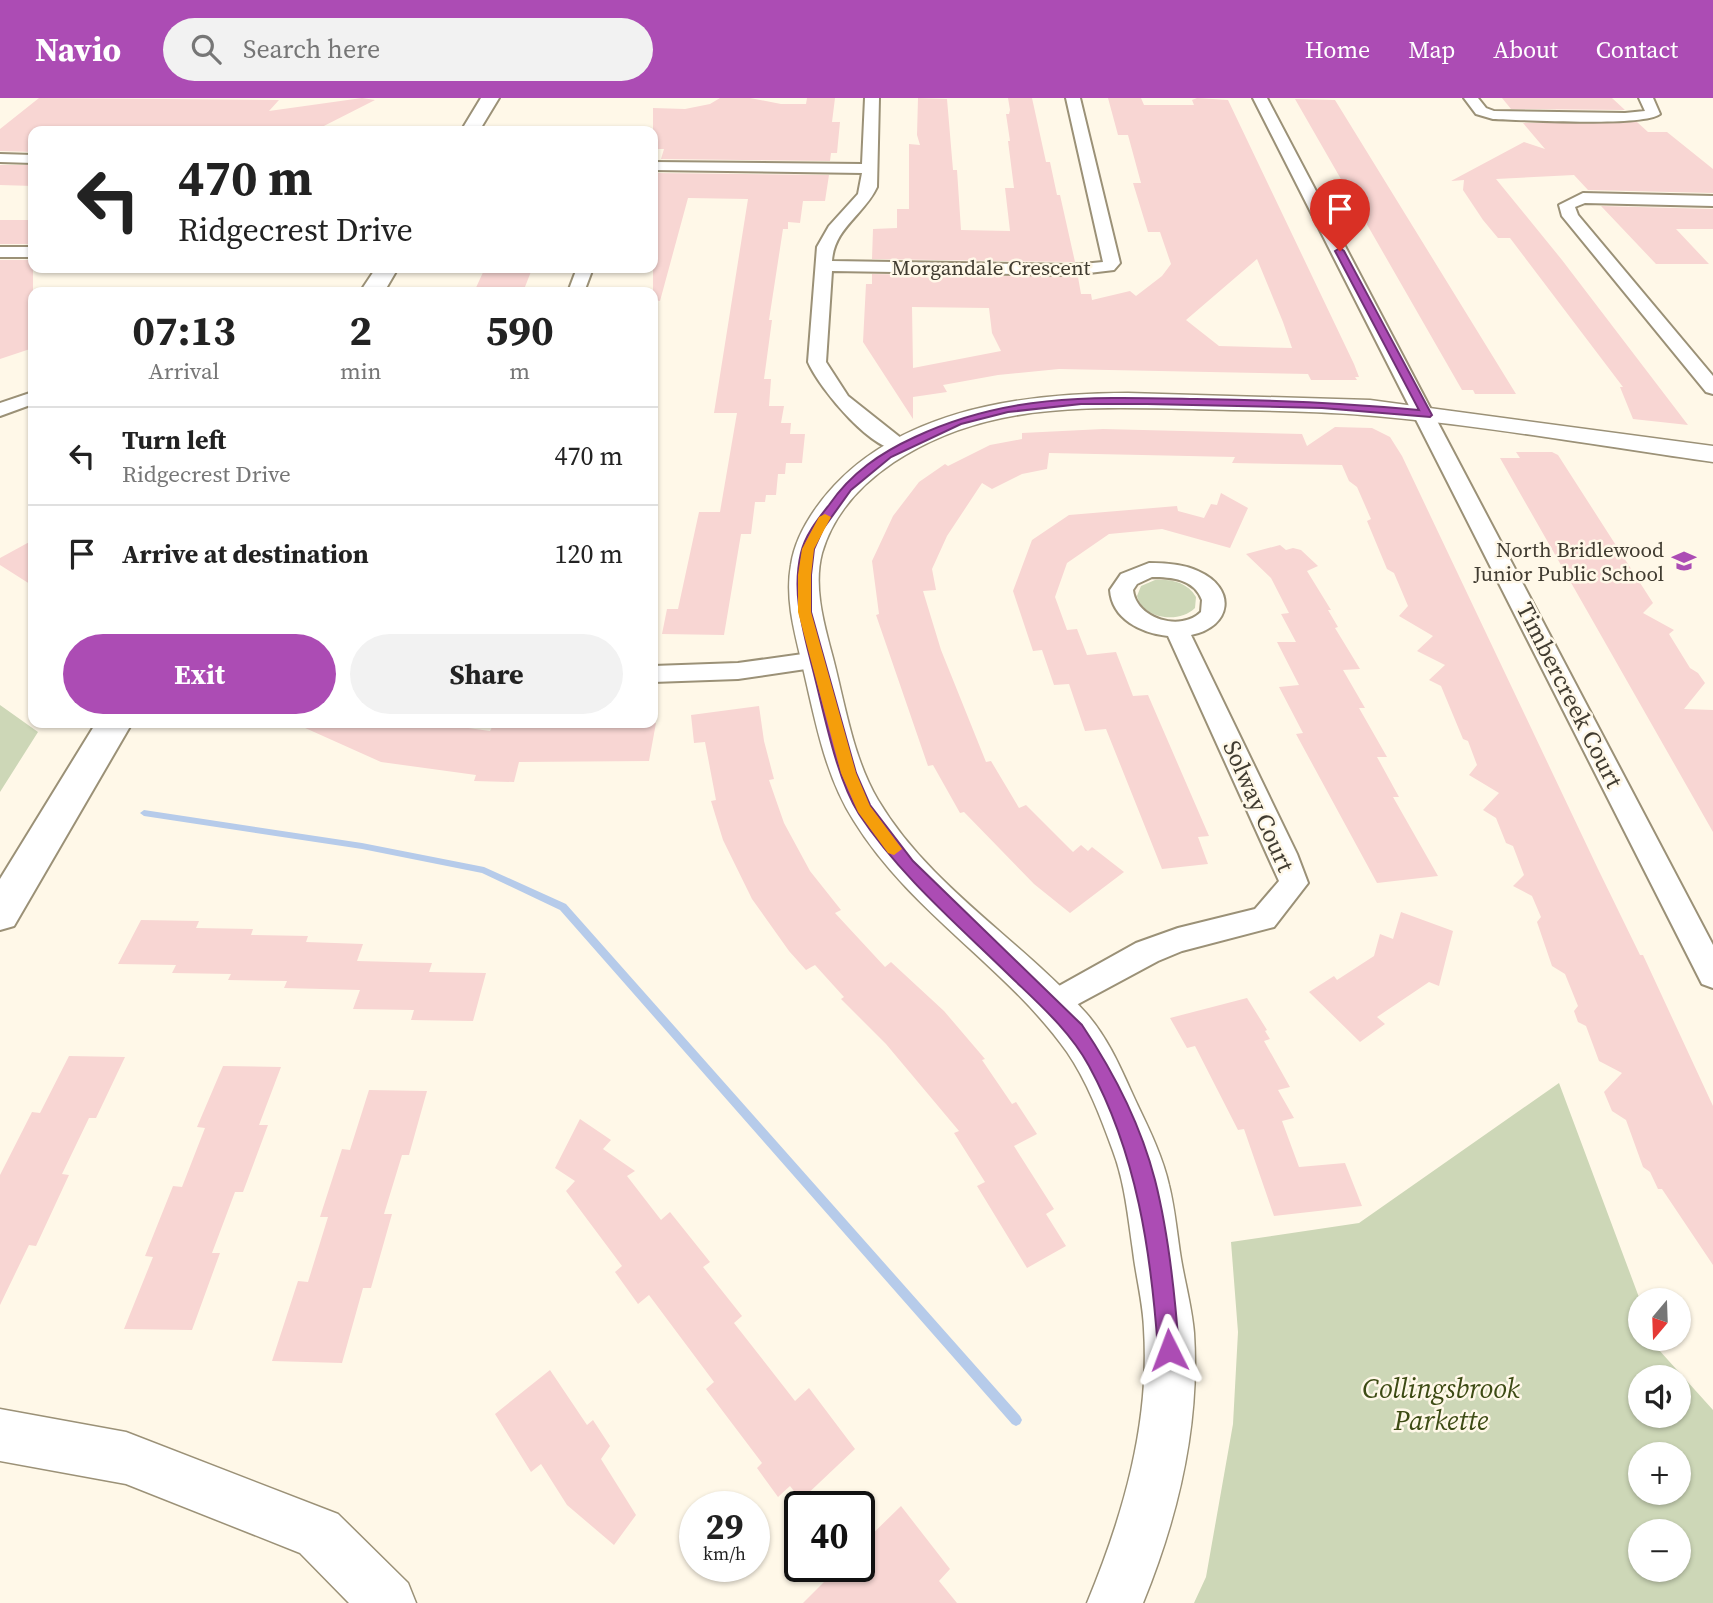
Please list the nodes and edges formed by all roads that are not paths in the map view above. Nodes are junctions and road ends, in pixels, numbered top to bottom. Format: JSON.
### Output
{"nodes":[{"id":1,"x":490,"y":98,"type":"edge"},
{"id":2,"x":872,"y":98,"type":"edge"},
{"id":3,"x":1073,"y":98,"type":"edge"},
{"id":4,"x":1260,"y":98,"type":"edge"},
{"id":5,"x":1471,"y":98,"type":"edge"},
{"id":6,"x":1646,"y":98,"type":"edge"},
{"id":7,"x":473,"y":126,"type":"edge"},
{"id":8,"x":0,"y":159,"type":"edge"},
{"id":9,"x":28,"y":159,"type":"edge"},
{"id":10,"x":658,"y":166,"type":"edge"},
{"id":11,"x":870,"y":169,"type":"junction"},
{"id":12,"x":1713,"y":201,"type":"edge"},
{"id":13,"x":0,"y":252,"type":"edge"},
{"id":14,"x":28,"y":252,"type":"edge"},
{"id":15,"x":825,"y":266,"type":"junction"},
{"id":16,"x":1713,"y":388,"type":"edge"},
{"id":17,"x":28,"y":400,"type":"edge"},
{"id":18,"x":0,"y":410,"type":"edge"},
{"id":19,"x":1426,"y":415,"type":"junction"},
{"id":20,"x":900,"y":446,"type":"junction"},
{"id":21,"x":1713,"y":454,"type":"edge"},
{"id":22,"x":1177,"y":630,"type":"dead end"},
{"id":23,"x":817,"y":660,"type":"junction"},
{"id":24,"x":658,"y":674,"type":"edge"},
{"id":25,"x":111,"y":728,"type":"edge"},
{"id":26,"x":0,"y":914,"type":"edge"},
{"id":27,"x":1713,"y":975,"type":"edge"},
{"id":28,"x":1052,"y":1005,"type":"junction"},
{"id":29,"x":0,"y":1435,"type":"edge"},
{"id":30,"x":388,"y":1603,"type":"edge"},
{"id":31,"x":1115,"y":1603,"type":"edge"}],
"edges":[{"from":1,"to":7,"type":"main road"},
{"from":2,"to":11,"type":"street"},
{"from":3,"to":15,"type":"street","name":"Morgandale Crescent"},
{"from":4,"to":19,"type":"street","name":"Timbercreek Court"},
{"from":5,"to":6,"type":"street"},
{"from":8,"to":9,"type":"street"},
{"from":10,"to":11,"type":"street"},
{"from":11,"to":15,"type":"street"},
{"from":12,"to":16,"type":"street"},
{"from":13,"to":14,"type":"street"},
{"from":15,"to":20,"type":"street"},
{"from":17,"to":18,"type":"street"},
{"from":19,"to":20,"type":"street"},
{"from":19,"to":21,"type":"street"},
{"from":19,"to":27,"type":"street","name":"Timbercreek Court"},
{"from":20,"to":23,"type":"street"},
{"from":22,"to":28,"type":"street","name":"Solway Court"},
{"from":23,"to":24,"type":"street"},
{"from":23,"to":28,"type":"street"},
{"from":25,"to":26,"type":"main road"},
{"from":28,"to":31,"type":"street"},
{"from":29,"to":30,"type":"street"}]}
